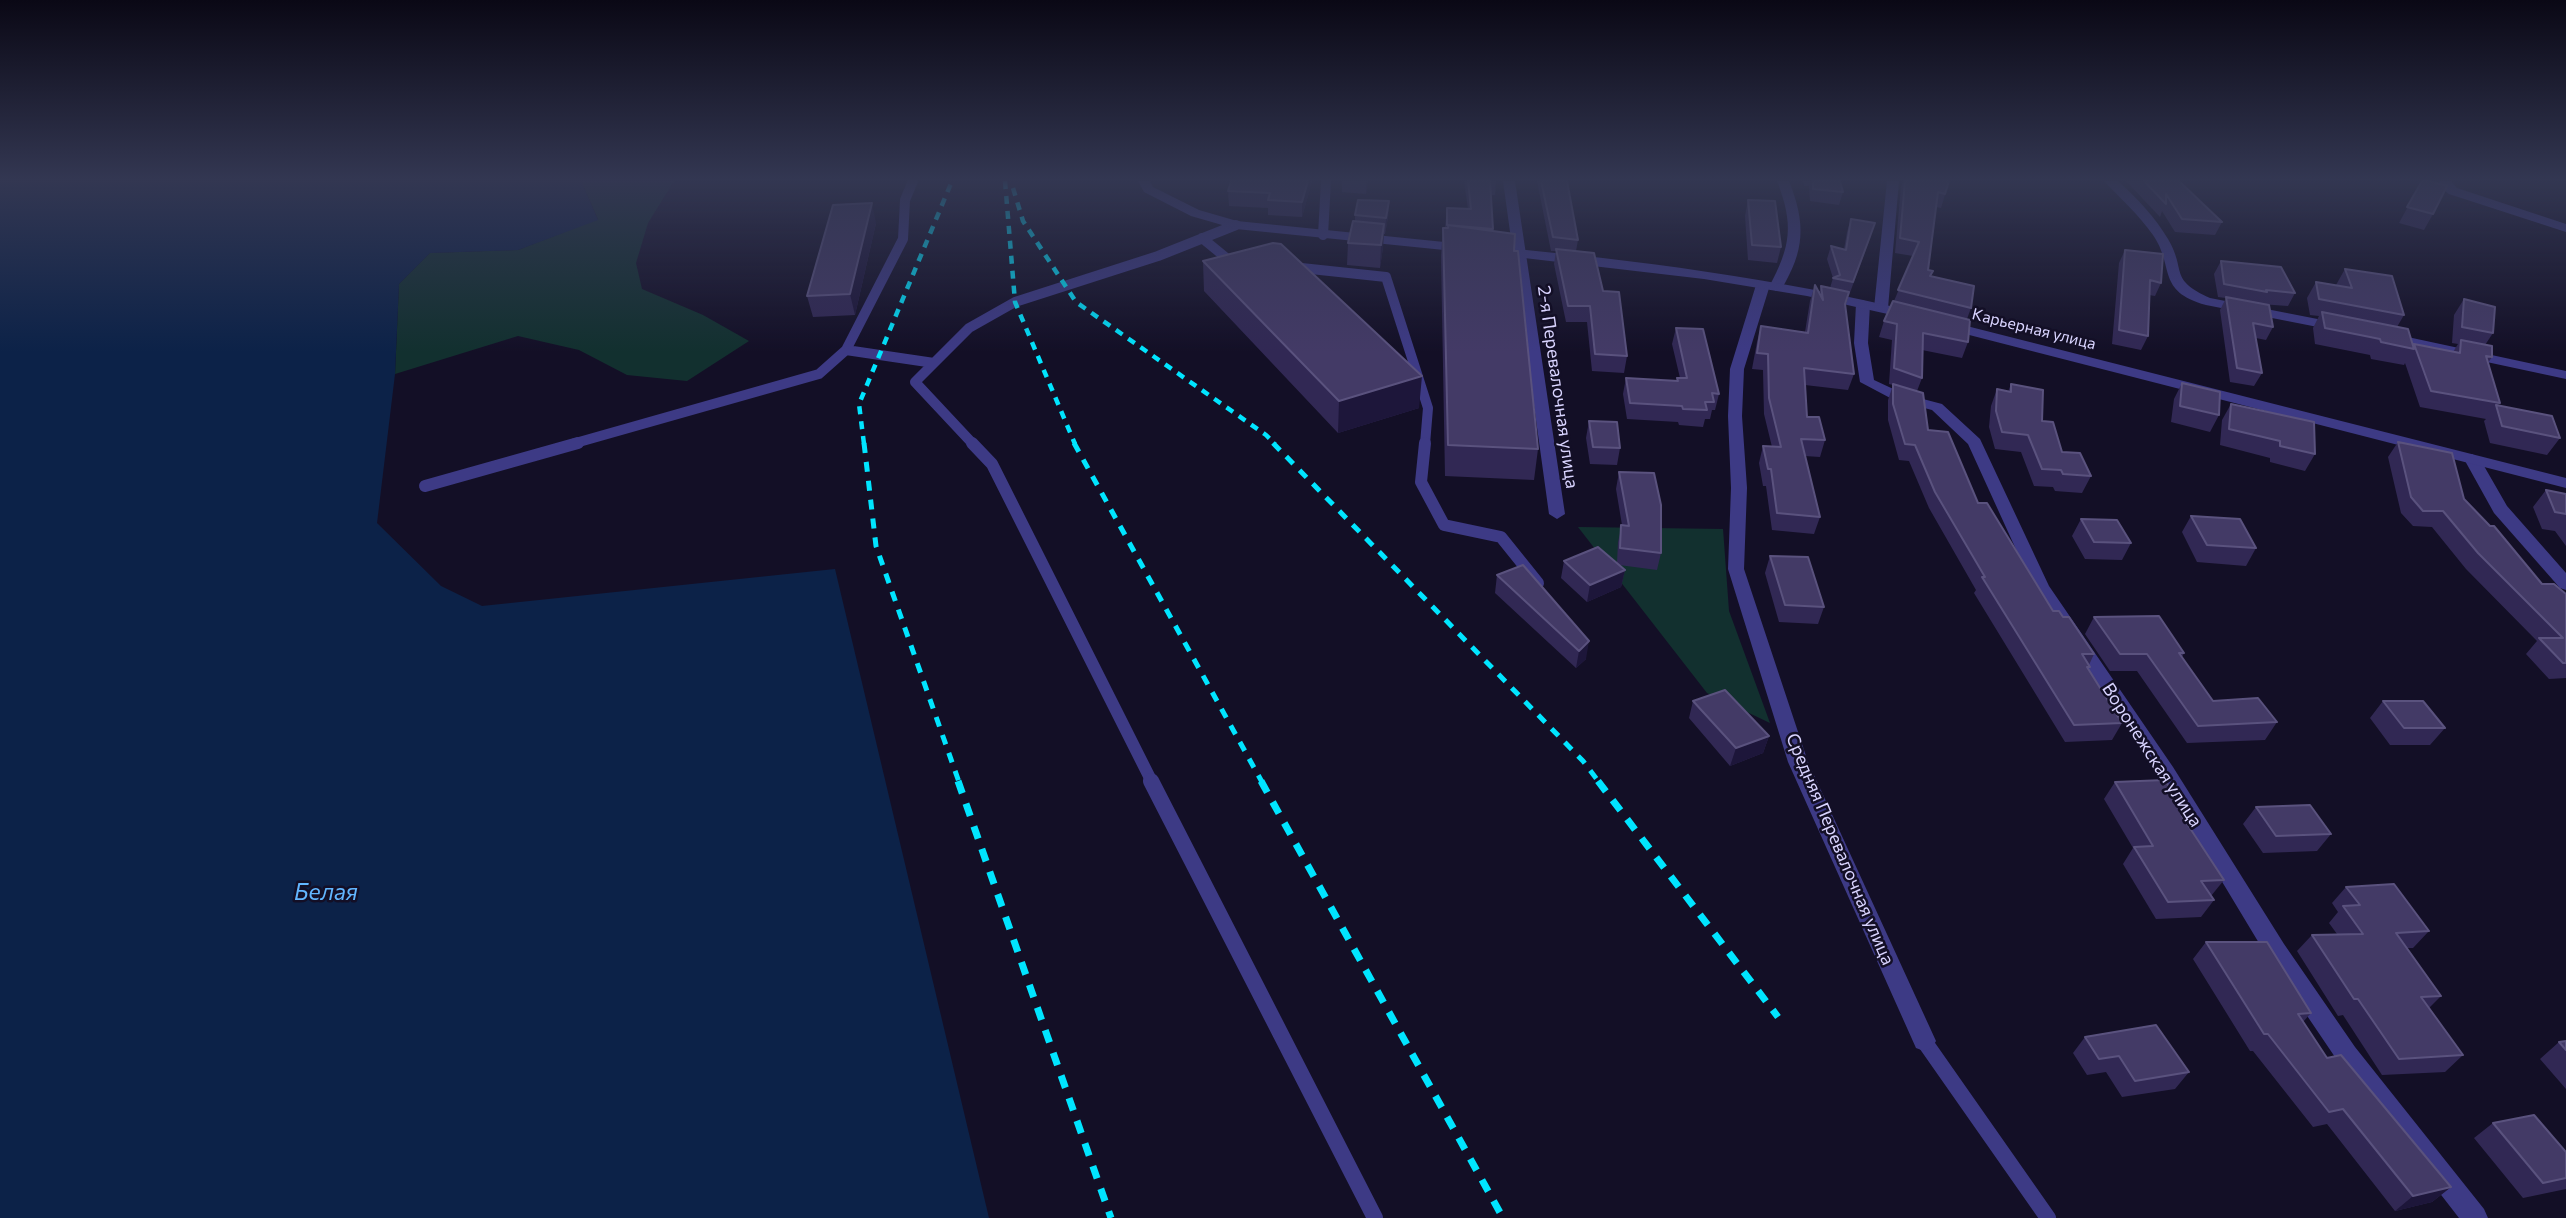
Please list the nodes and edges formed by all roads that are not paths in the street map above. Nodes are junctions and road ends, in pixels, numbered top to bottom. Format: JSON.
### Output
{"nodes":[{"id":1,"x":903,"y":238,"type":"edge"},
{"id":2,"x":1202,"y":238,"type":"joint"},
{"id":3,"x":1354,"y":238,"type":"edge"},
{"id":4,"x":1518,"y":238,"type":"edge"},
{"id":5,"x":1795,"y":238,"type":"edge"},
{"id":6,"x":1883,"y":238,"type":"edge"},
{"id":7,"x":2161,"y":238,"type":"edge"},
{"id":8,"x":1520,"y":253,"type":"junction"},
{"id":9,"x":1243,"y":262,"type":"edge"},
{"id":10,"x":1282,"y":266,"type":"edge"},
{"id":11,"x":1770,"y":286,"type":"junction"},
{"id":12,"x":1872,"y":306,"type":"junction"},
{"id":13,"x":2350,"y":329,"type":"edge"},
{"id":14,"x":2376,"y":334,"type":"edge"},
{"id":15,"x":846,"y":350,"type":"junction"},
{"id":16,"x":934,"y":363,"type":"junction"},
{"id":17,"x":2566,"y":375,"type":"edge"},
{"id":18,"x":2472,"y":459,"type":"junction"},
{"id":19,"x":2566,"y":483,"type":"edge"},
{"id":20,"x":425,"y":486,"type":"dead end"},
{"id":21,"x":1557,"y":514,"type":"dead end"},
{"id":22,"x":2566,"y":584,"type":"edge"},
{"id":23,"x":1544,"y":590,"type":"edge"},
{"id":24,"x":1924,"y":1041,"type":"joint"},
{"id":25,"x":1375,"y":1218,"type":"edge"},
{"id":26,"x":2048,"y":1218,"type":"edge"},
{"id":27,"x":2475,"y":1218,"type":"edge"}],
"edges":[{"from":1,"to":15,"type":"lane"},
{"from":2,"to":9,"type":"lane"},
{"from":2,"to":16,"type":"lane"},
{"from":3,"to":8,"type":"street","name":"Карьерная улица"},
{"from":4,"to":8,"type":"street","name":"2-я Перевалочная улица"},
{"from":5,"to":11,"type":"street","name":"Средняя Перевалочная улица"},
{"from":6,"to":12,"type":"street"},
{"from":7,"to":13,"type":"street"},
{"from":8,"to":11,"type":"street","name":"Карьерная улица"},
{"from":8,"to":21,"type":"street","name":"2-я Перевалочная улица"},
{"from":10,"to":23,"type":"lane"},
{"from":11,"to":12,"type":"street","name":"Карьерная улица"},
{"from":11,"to":24,"type":"street","name":"Средняя Перевалочная улица"},
{"from":12,"to":18,"type":"street","name":"Карьерная улица"},
{"from":12,"to":27,"type":"street","name":"Воронежская улица"},
{"from":14,"to":17,"type":"street"},
{"from":15,"to":16,"type":"lane"},
{"from":15,"to":20,"type":"lane"},
{"from":16,"to":25,"type":"lane"},
{"from":18,"to":19,"type":"street","name":"Карьерная улица"},
{"from":18,"to":22,"type":"street"},
{"from":24,"to":26,"type":"lane"}]}
